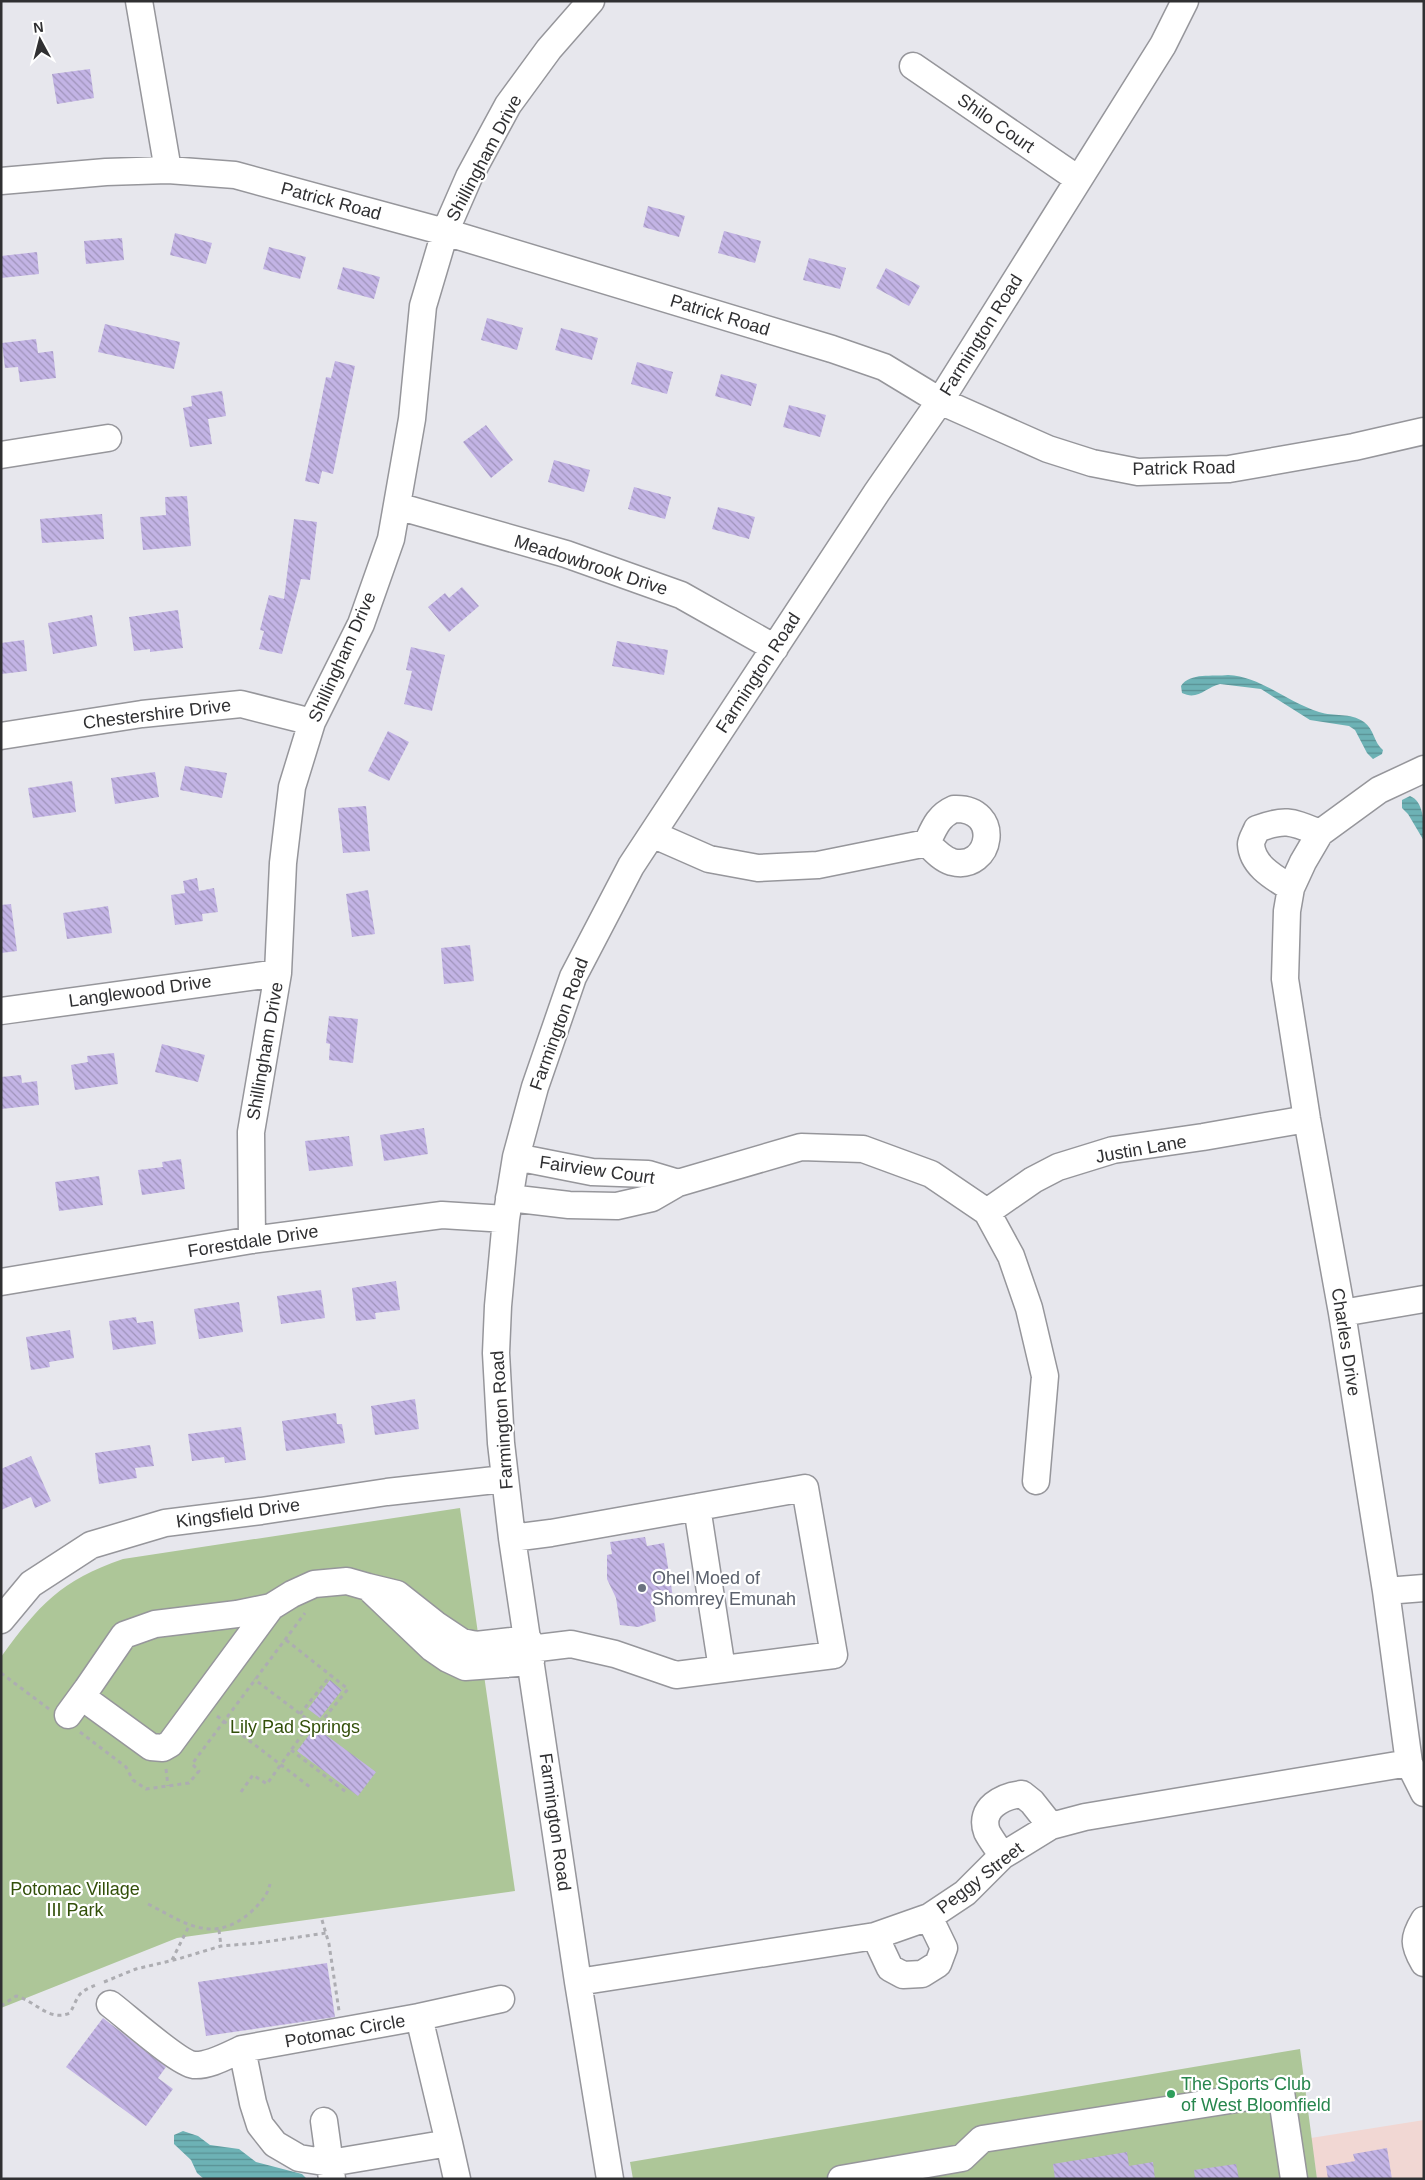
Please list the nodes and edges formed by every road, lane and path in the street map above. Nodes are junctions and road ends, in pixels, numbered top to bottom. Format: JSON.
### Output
{"nodes":[{"id":1,"x":139,"y":1,"type":"edge"},
{"id":2,"x":591,"y":1,"type":"edge"},
{"id":3,"x":1185,"y":1,"type":"edge"},
{"id":4,"x":913,"y":66,"type":"dead end"},
{"id":5,"x":168,"y":170,"type":"junction"},
{"id":6,"x":1078,"y":179,"type":"junction"},
{"id":7,"x":1,"y":181,"type":"edge"},
{"id":8,"x":444,"y":232,"type":"junction"},
{"id":9,"x":940,"y":401,"type":"junction"},
{"id":10,"x":1424,"y":430,"type":"edge"},
{"id":11,"x":108,"y":438,"type":"dead end"},
{"id":12,"x":1,"y":454,"type":"edge"},
{"id":13,"x":397,"y":506,"type":"junction"},
{"id":14,"x":775,"y":648,"type":"junction"},
{"id":15,"x":312,"y":722,"type":"junction"},
{"id":16,"x":1,"y":736,"type":"edge"},
{"id":17,"x":1424,"y":768,"type":"edge"},
{"id":18,"x":1320,"y":833,"type":"junction"},
{"id":19,"x":652,"y":834,"type":"junction"},
{"id":20,"x":927,"y":843,"type":"dead end"},
{"id":21,"x":1291,"y":888,"type":"junction"},
{"id":22,"x":278,"y":973,"type":"junction"},
{"id":23,"x":1,"y":1011,"type":"edge"},
{"id":24,"x":1307,"y":1119,"type":"junction"},
{"id":25,"x":516,"y":1158,"type":"junction"},
{"id":26,"x":678,"y":1183,"type":"junction"},
{"id":27,"x":507,"y":1208,"type":"junction"},
{"id":28,"x":987,"y":1212,"type":"junction"},
{"id":29,"x":252,"y":1240,"type":"junction"},
{"id":30,"x":1,"y":1282,"type":"edge"},
{"id":31,"x":1424,"y":1299,"type":"edge"},
{"id":32,"x":1342,"y":1313,"type":"junction"},
{"id":33,"x":504,"y":1479,"type":"junction"},
{"id":34,"x":1036,"y":1481,"type":"dead end"},
{"id":35,"x":697,"y":1507,"type":"junction"},
{"id":36,"x":512,"y":1538,"type":"junction"},
{"id":37,"x":1424,"y":1588,"type":"edge"},
{"id":38,"x":1386,"y":1591,"type":"junction"},
{"id":39,"x":271,"y":1607,"type":"junction"},
{"id":40,"x":1,"y":1620,"type":"edge"},
{"id":41,"x":286,"y":1640,"type":"dead end"},
{"id":42,"x":530,"y":1650,"type":"junction"},
{"id":43,"x":722,"y":1669,"type":"junction"},
{"id":44,"x":331,"y":1675,"type":"junction"},
{"id":45,"x":254,"y":1679,"type":"dead end"},
{"id":46,"x":87,"y":1689,"type":"junction"},
{"id":47,"x":200,"y":1703,"type":"junction"},
{"id":48,"x":300,"y":1714,"type":"junction"},
{"id":49,"x":68,"y":1715,"type":"dead end"},
{"id":50,"x":311,"y":1722,"type":"junction"},
{"id":51,"x":291,"y":1750,"type":"junction"},
{"id":52,"x":1409,"y":1763,"type":"junction"},
{"id":53,"x":280,"y":1764,"type":"junction"},
{"id":54,"x":310,"y":1787,"type":"dead end"},
{"id":55,"x":240,"y":1792,"type":"dead end"},
{"id":56,"x":346,"y":1792,"type":"dead end"},
{"id":57,"x":1424,"y":1793,"type":"edge"},
{"id":58,"x":1051,"y":1826,"type":"junction"},
{"id":59,"x":1002,"y":1856,"type":"junction"},
{"id":60,"x":270,"y":1884,"type":"dead end"},
{"id":61,"x":148,"y":1904,"type":"dead end"},
{"id":62,"x":929,"y":1916,"type":"junction"},
{"id":63,"x":322,"y":1920,"type":"dead end"},
{"id":64,"x":1424,"y":1920,"type":"edge"},
{"id":65,"x":189,"y":1926,"type":"junction"},
{"id":66,"x":219,"y":1930,"type":"junction"},
{"id":67,"x":326,"y":1933,"type":"junction"},
{"id":68,"x":875,"y":1936,"type":"junction"},
{"id":69,"x":221,"y":1946,"type":"junction"},
{"id":70,"x":171,"y":1961,"type":"junction"},
{"id":71,"x":1424,"y":1963,"type":"edge"},
{"id":72,"x":578,"y":1982,"type":"junction"},
{"id":73,"x":501,"y":1999,"type":"dead end"},
{"id":74,"x":110,"y":2004,"type":"dead end"},
{"id":75,"x":1,"y":2006,"type":"edge"},
{"id":76,"x":419,"y":2017,"type":"junction"},
{"id":77,"x":342,"y":2032,"type":"junction"},
{"id":78,"x":242,"y":2049,"type":"junction"},
{"id":79,"x":324,"y":2121,"type":"dead end"},
{"id":80,"x":449,"y":2143,"type":"junction"},
{"id":81,"x":330,"y":2171,"type":"edge"},
{"id":82,"x":457,"y":2179,"type":"edge"},
{"id":83,"x":610,"y":2179,"type":"edge"},
{"id":84,"x":841,"y":2179,"type":"edge"},
{"id":85,"x":1294,"y":2179,"type":"edge"}],
"edges":[{"from":1,"to":5,"type":"street"},
{"from":2,"to":8,"type":"street","name":"Shillingham Drive"},
{"from":3,"to":6,"type":"street","name":"Farmington Road"},
{"from":4,"to":6,"type":"street","name":"Shilo Court"},
{"from":5,"to":7,"type":"street","name":"Patrick Road"},
{"from":5,"to":8,"type":"street","name":"Patrick Road"},
{"from":6,"to":9,"type":"street","name":"Farmington Road"},
{"from":8,"to":9,"type":"street","name":"Patrick Road"},
{"from":8,"to":13,"type":"street","name":"Shillingham Drive"},
{"from":9,"to":10,"type":"street","name":"Patrick Road"},
{"from":9,"to":14,"type":"street","name":"Farmington Road"},
{"from":11,"to":12,"type":"street"},
{"from":13,"to":14,"type":"street","name":"Meadowbrook Drive"},
{"from":13,"to":15,"type":"street","name":"Shillingham Drive"},
{"from":14,"to":19,"type":"street","name":"Farmington Road"},
{"from":15,"to":16,"type":"street","name":"Chestershire Drive"},
{"from":15,"to":22,"type":"street","name":"Shillingham Drive"},
{"from":17,"to":18,"type":"street","name":"Charles Drive"},
{"from":18,"to":21,"type":"street","name":"Charles Drive"},
{"from":18,"to":21,"type":"street"},
{"from":19,"to":20,"type":"street"},
{"from":19,"to":25,"type":"street","name":"Farmington Road"},
{"from":21,"to":24,"type":"street","name":"Charles Drive"},
{"from":22,"to":23,"type":"street","name":"Langlewood Drive"},
{"from":22,"to":29,"type":"street","name":"Shillingham Drive"},
{"from":24,"to":28,"type":"street","name":"Justin Lane"},
{"from":24,"to":32,"type":"street","name":"Charles Drive"},
{"from":25,"to":26,"type":"street","name":"Fairview Court"},
{"from":25,"to":27,"type":"street","name":"Farmington Road"},
{"from":26,"to":27,"type":"street","name":"Fairview Court"},
{"from":26,"to":28,"type":"street","name":"Fairview Court"},
{"from":27,"to":29,"type":"street","name":"Forestdale Drive"},
{"from":27,"to":33,"type":"street","name":"Farmington Road"},
{"from":28,"to":34,"type":"street","name":"Fairview Court"},
{"from":29,"to":30,"type":"street","name":"Forestdale Drive"},
{"from":31,"to":32,"type":"street"},
{"from":32,"to":38,"type":"street","name":"Charles Drive"},
{"from":33,"to":36,"type":"street","name":"Farmington Road"},
{"from":33,"to":40,"type":"street","name":"Kingsfield Drive"},
{"from":35,"to":36,"type":"street"},
{"from":35,"to":43,"type":"street"},
{"from":35,"to":43,"type":"street"},
{"from":36,"to":42,"type":"street","name":"Farmington Road"},
{"from":37,"to":38,"type":"street"},
{"from":38,"to":52,"type":"street","name":"Charles Drive"},
{"from":39,"to":42,"type":"street"},
{"from":39,"to":46,"type":"street"},
{"from":39,"to":47,"type":"street"},
{"from":41,"to":44,"type":"path"},
{"from":42,"to":43,"type":"street"},
{"from":42,"to":72,"type":"street","name":"Farmington Road"},
{"from":44,"to":48,"type":"path"},
{"from":44,"to":50,"type":"path"},
{"from":45,"to":48,"type":"path"},
{"from":46,"to":47,"type":"street"},
{"from":46,"to":49,"type":"street"},
{"from":47,"to":53,"type":"path"},
{"from":48,"to":50,"type":"path"},
{"from":50,"to":51,"type":"path"},
{"from":51,"to":53,"type":"path"},
{"from":51,"to":56,"type":"path"},
{"from":52,"to":57,"type":"street","name":"Charles Drive"},
{"from":52,"to":58,"type":"street","name":"Peggy Street"},
{"from":53,"to":54,"type":"path"},
{"from":53,"to":55,"type":"path"},
{"from":58,"to":59,"type":"street","name":"Peggy Street"},
{"from":58,"to":59,"type":"street"},
{"from":59,"to":62,"type":"street","name":"Peggy Street"},
{"from":60,"to":66,"type":"path"},
{"from":61,"to":65,"type":"path"},
{"from":62,"to":68,"type":"street","name":"Peggy Street"},
{"from":62,"to":68,"type":"street"},
{"from":63,"to":67,"type":"path"},
{"from":64,"to":71,"type":"street"},
{"from":65,"to":66,"type":"path"},
{"from":65,"to":70,"type":"path"},
{"from":66,"to":69,"type":"path"},
{"from":67,"to":69,"type":"path"},
{"from":67,"to":77,"type":"path"},
{"from":68,"to":72,"type":"street","name":"Peggy Street"},
{"from":69,"to":70,"type":"path"},
{"from":70,"to":75,"type":"path"},
{"from":72,"to":83,"type":"street","name":"Farmington Road"},
{"from":73,"to":76,"type":"street"},
{"from":74,"to":78,"type":"street","name":"Potomac Circle"},
{"from":76,"to":77,"type":"street","name":"Potomac Circle"},
{"from":76,"to":80,"type":"street","name":"Potomac Circle"},
{"from":77,"to":78,"type":"street","name":"Potomac Circle"},
{"from":78,"to":81,"type":"street"},
{"from":79,"to":81,"type":"street"},
{"from":80,"to":81,"type":"street"},
{"from":80,"to":82,"type":"street","name":"Potomac Circle"},
{"from":84,"to":85,"type":"street"}]}
